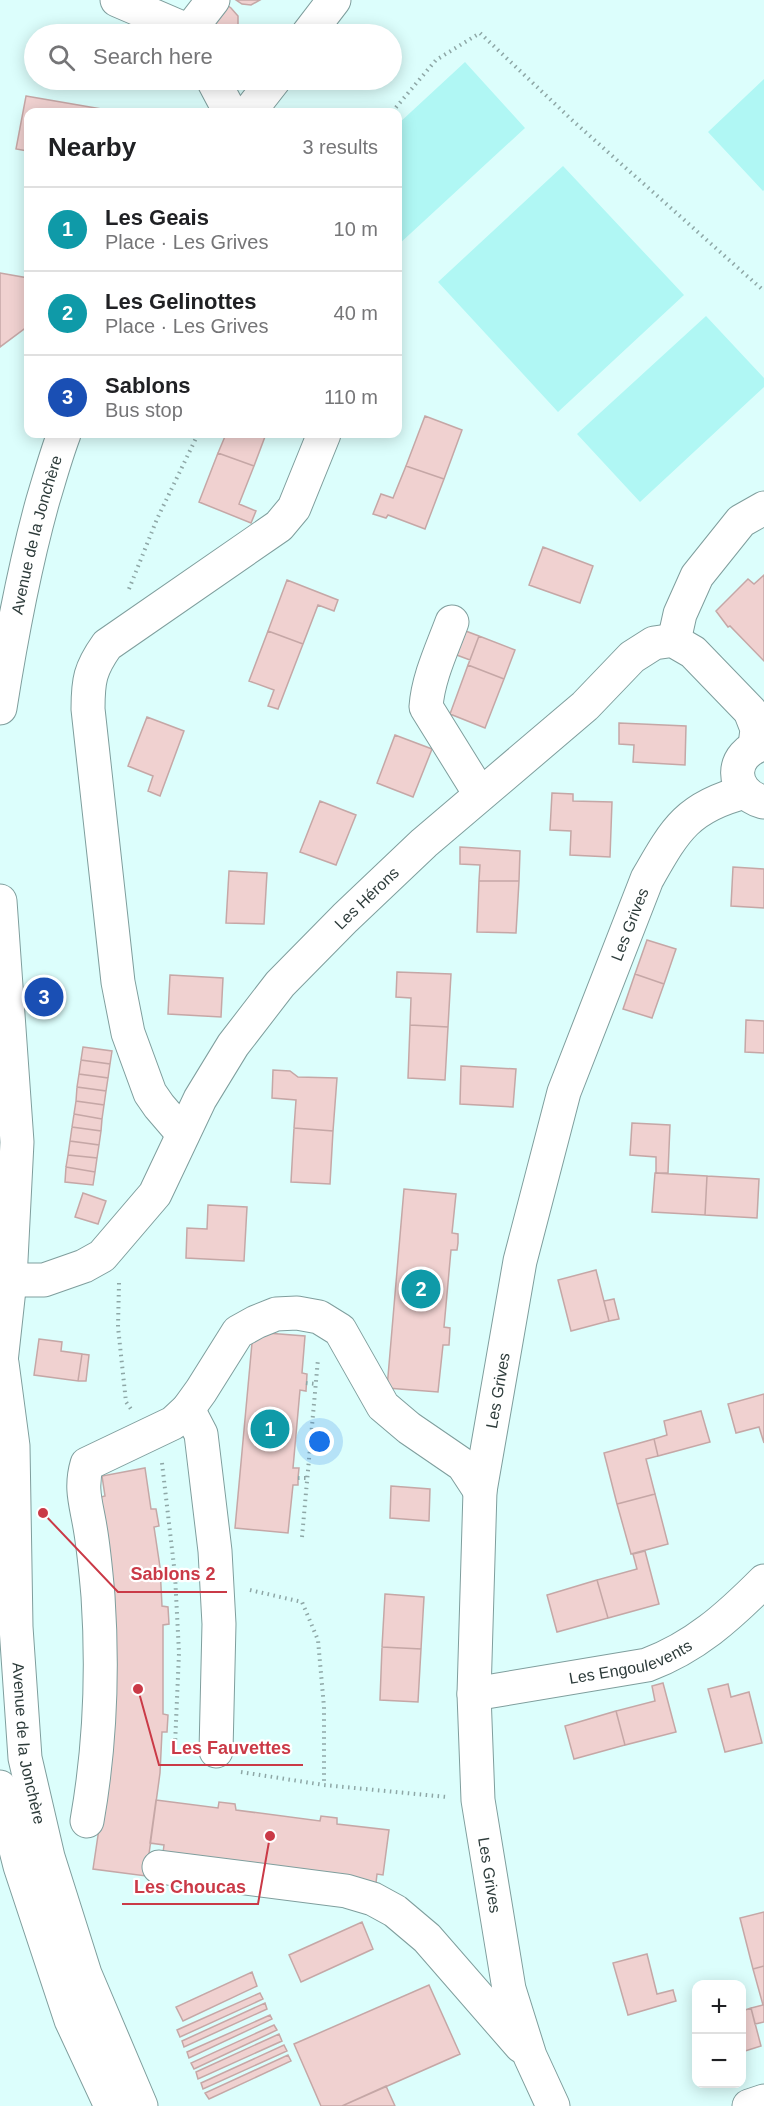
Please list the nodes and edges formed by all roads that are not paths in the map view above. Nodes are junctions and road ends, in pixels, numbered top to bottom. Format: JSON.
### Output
{"nodes":[{"id":1,"x":117,"y":0,"type":"edge"},
{"id":2,"x":213,"y":0,"type":"edge"},
{"id":3,"x":334,"y":0,"type":"edge"},
{"id":4,"x":170,"y":24,"type":"edge"},
{"id":5,"x":196,"y":24,"type":"edge"},
{"id":6,"x":316,"y":24,"type":"edge"},
{"id":7,"x":218,"y":90,"type":"edge"},
{"id":8,"x":266,"y":90,"type":"edge"},
{"id":9,"x":228,"y":108,"type":"edge"},
{"id":10,"x":252,"y":108,"type":"edge"},
{"id":11,"x":62,"y":438,"type":"edge"},
{"id":12,"x":322,"y":438,"type":"edge"},
{"id":13,"x":764,"y":508,"type":"edge"},
{"id":14,"x":452,"y":622,"type":"dead end"},
{"id":15,"x":674,"y":641,"type":"junction"},
{"id":16,"x":0,"y":708,"type":"edge"},
{"id":17,"x":760,"y":745,"type":"edge"},
{"id":18,"x":480,"y":794,"type":"junction"},
{"id":19,"x":754,"y":797,"type":"edge"},
{"id":20,"x":0,"y":901,"type":"edge"},
{"id":21,"x":183,"y":1134,"type":"junction"},
{"id":22,"x":5,"y":1280,"type":"edge"},
{"id":23,"x":1,"y":1367,"type":"edge"},
{"id":24,"x":188,"y":1409,"type":"junction"},
{"id":25,"x":480,"y":1491,"type":"junction"},
{"id":26,"x":764,"y":1581,"type":"edge"},
{"id":27,"x":474,"y":1695,"type":"junction"},
{"id":28,"x":216,"y":1751,"type":"road end"},
{"id":29,"x":0,"y":1787,"type":"edge"},
{"id":30,"x":87,"y":1821,"type":"dead end"},
{"id":31,"x":159,"y":1867,"type":"dead end"},
{"id":32,"x":531,"y":2056,"type":"junction"},
{"id":33,"x":764,"y":2101,"type":"edge"},
{"id":34,"x":111,"y":2106,"type":"edge"},
{"id":35,"x":141,"y":2106,"type":"edge"},
{"id":36,"x":553,"y":2106,"type":"edge"},
{"id":37,"x":749,"y":2106,"type":"edge"}],
"edges":[{"from":1,"to":4,"type":"street"},
{"from":2,"to":5,"type":"street"},
{"from":3,"to":6,"type":"street"},
{"from":7,"to":9,"type":"street"},
{"from":8,"to":10,"type":"street"},
{"from":11,"to":16,"type":"street","name":"Avenue de la Jonchère"},
{"from":12,"to":21,"type":"street"},
{"from":13,"to":15,"type":"street"},
{"from":14,"to":18,"type":"street"},
{"from":15,"to":17,"type":"street"},
{"from":15,"to":18,"type":"street","name":"Les Hérons"},
{"from":17,"to":19,"type":"street"},
{"from":18,"to":21,"type":"street","name":"Les Hérons"},
{"from":19,"to":25,"type":"street","name":"Les Grives"},
{"from":20,"to":22,"type":"street","name":"Avenue de la Jonchère"},
{"from":21,"to":22,"type":"street","name":"Les Hérons"},
{"from":22,"to":23,"type":"street","name":"Avenue de la Jonchère"},
{"from":23,"to":35,"type":"street","name":"Avenue de la Jonchère"},
{"from":24,"to":25,"type":"street"},
{"from":24,"to":28,"type":"street"},
{"from":24,"to":30,"type":"street"},
{"from":25,"to":27,"type":"street","name":"Les Grives"},
{"from":26,"to":27,"type":"street","name":"Les Engoulevents"},
{"from":27,"to":32,"type":"street","name":"Les Grives"},
{"from":29,"to":34,"type":"street","name":"Avenue de la Jonchère"},
{"from":31,"to":32,"type":"street"},
{"from":32,"to":36,"type":"street"},
{"from":33,"to":37,"type":"street"}]}
